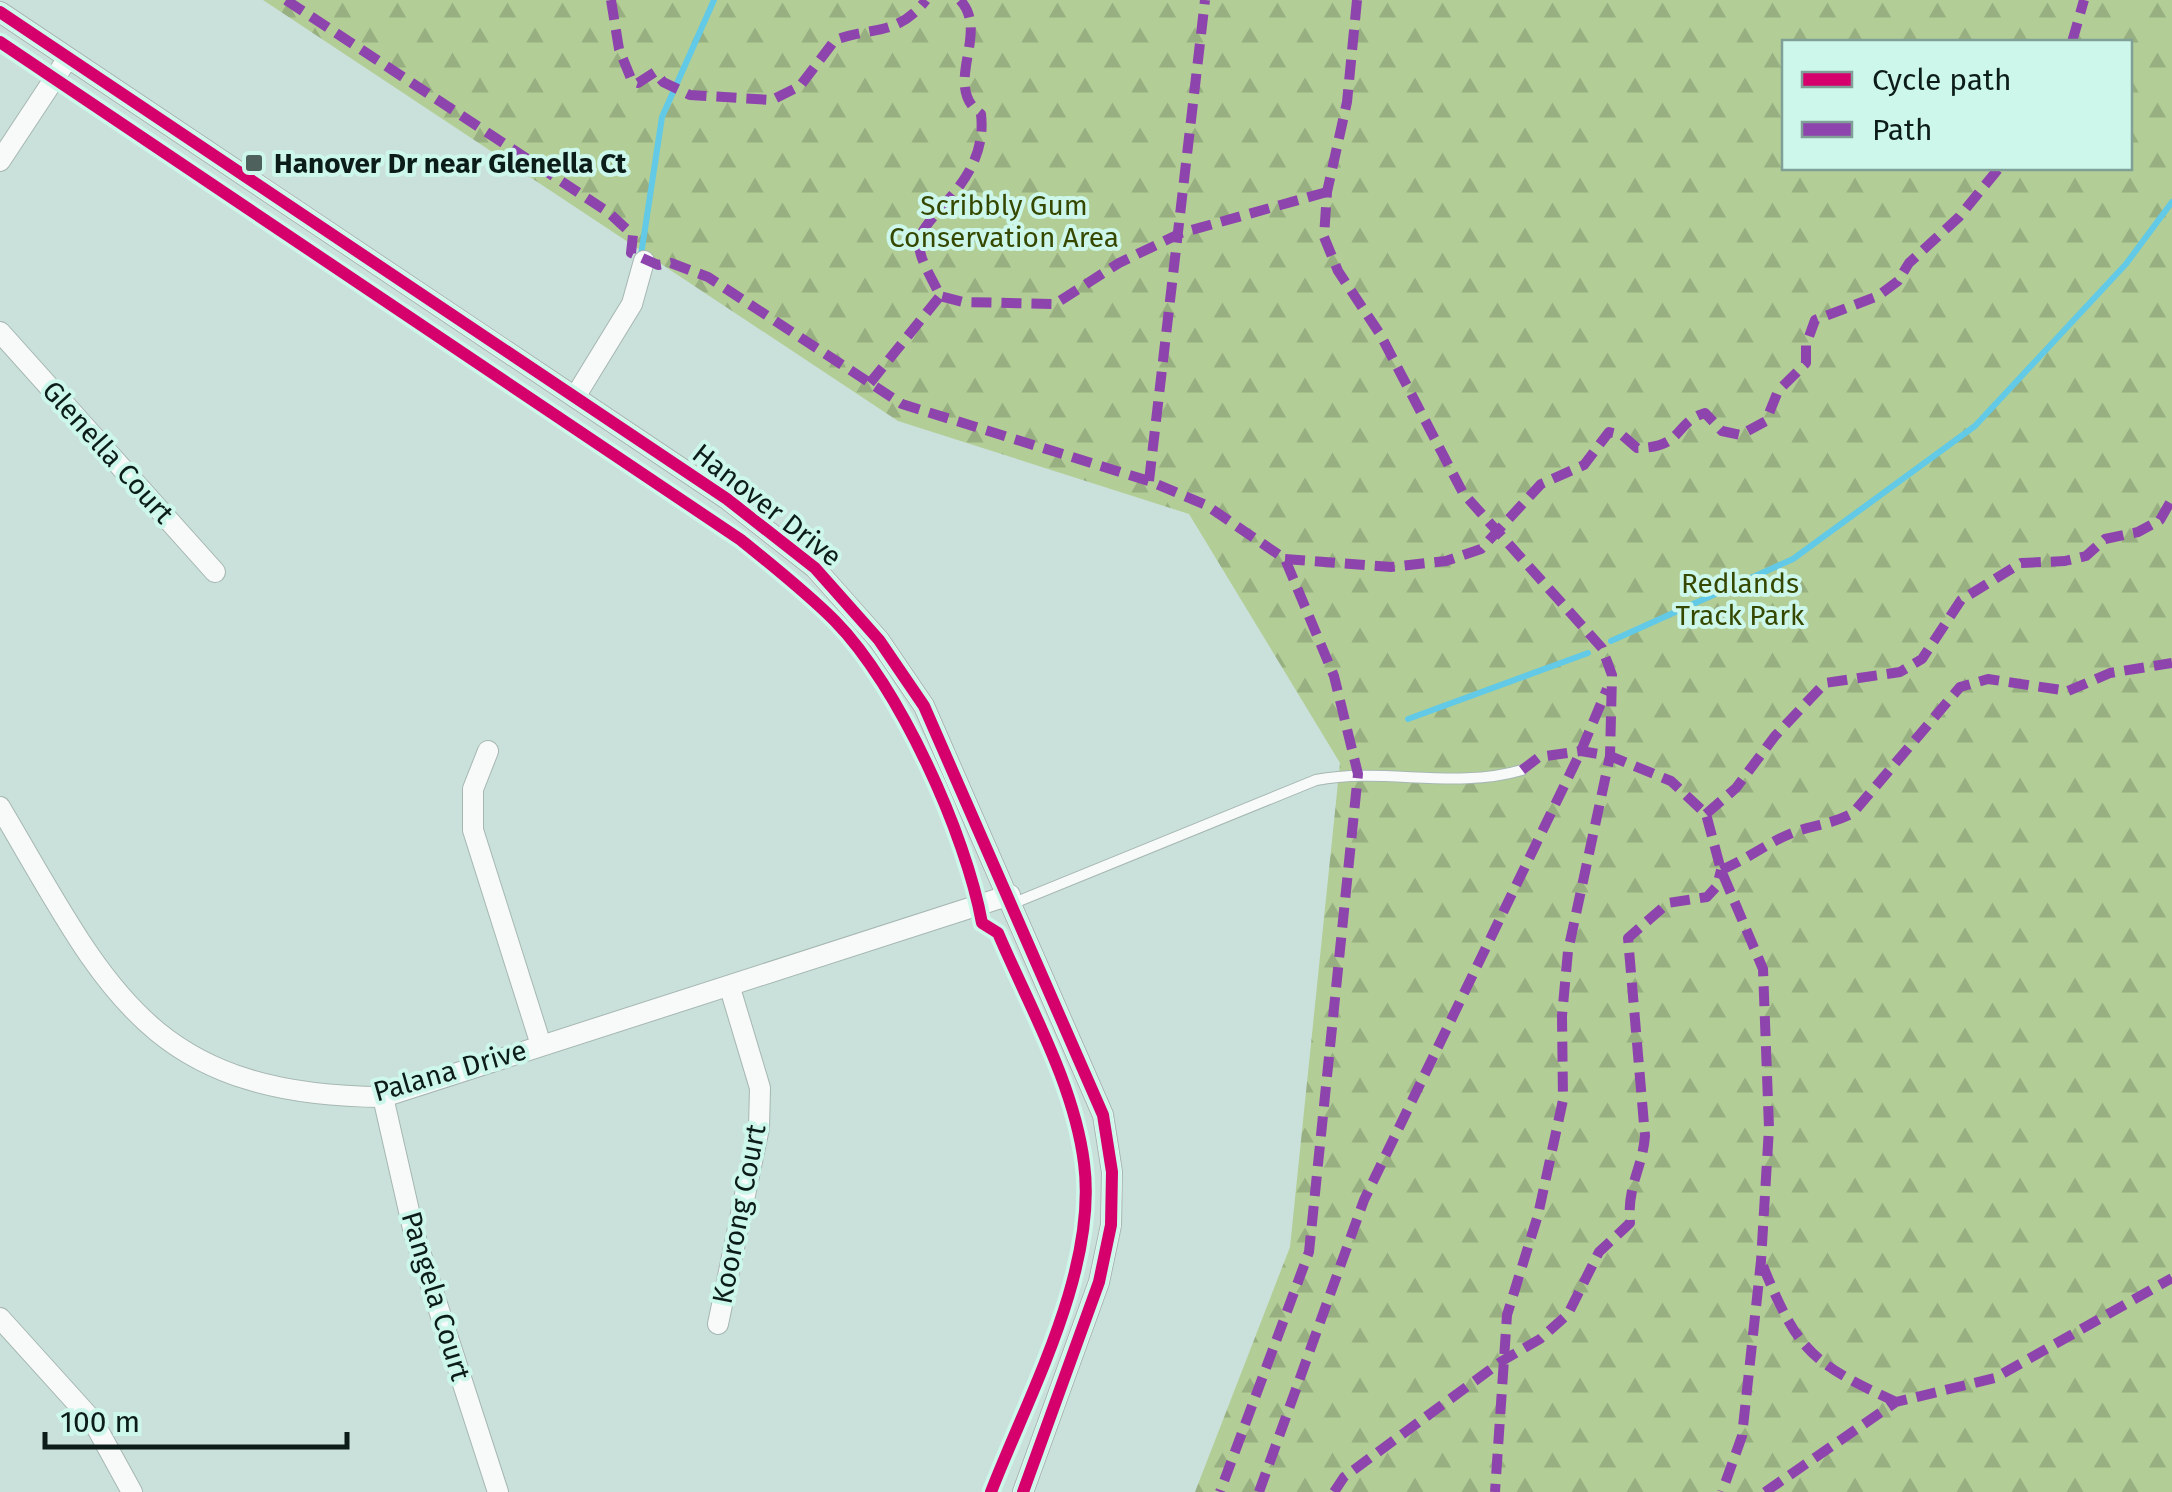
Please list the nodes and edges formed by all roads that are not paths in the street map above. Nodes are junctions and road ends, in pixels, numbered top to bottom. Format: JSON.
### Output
{"nodes":[{"id":1,"x":0,"y":12,"type":"edge"},
{"id":2,"x":68,"y":58,"type":"junction"},
{"id":3,"x":0,"y":161,"type":"edge"},
{"id":4,"x":644,"y":261,"type":"dead end"},
{"id":5,"x":0,"y":332,"type":"edge"},
{"id":6,"x":575,"y":397,"type":"junction"},
{"id":7,"x":215,"y":572,"type":"dead end"},
{"id":8,"x":488,"y":751,"type":"dead end"},
{"id":9,"x":1522,"y":770,"type":"dead end"},
{"id":10,"x":0,"y":807,"type":"edge"},
{"id":11,"x":1012,"y":899,"type":"junction"},
{"id":12,"x":730,"y":988,"type":"junction"},
{"id":13,"x":541,"y":1045,"type":"junction"},
{"id":14,"x":383,"y":1097,"type":"junction"},
{"id":15,"x":0,"y":1318,"type":"edge"},
{"id":16,"x":718,"y":1324,"type":"dead end"},
{"id":17,"x":132,"y":1492,"type":"edge"},
{"id":18,"x":498,"y":1492,"type":"edge"},
{"id":19,"x":1023,"y":1492,"type":"edge"}],
"edges":[{"from":1,"to":2,"type":"street","name":"Hanover Drive"},
{"from":2,"to":3,"type":"street"},
{"from":2,"to":6,"type":"street","name":"Hanover Drive"},
{"from":4,"to":6,"type":"street"},
{"from":5,"to":7,"type":"street","name":"Glenella Court"},
{"from":6,"to":11,"type":"street","name":"Hanover Drive"},
{"from":8,"to":13,"type":"street"},
{"from":9,"to":11,"type":"lane"},
{"from":10,"to":14,"type":"street","name":"Palana Drive"},
{"from":11,"to":12,"type":"street","name":"Palana Drive"},
{"from":11,"to":19,"type":"street","name":"Hanover Drive"},
{"from":12,"to":13,"type":"street","name":"Palana Drive"},
{"from":12,"to":16,"type":"street","name":"Koorong Court"},
{"from":13,"to":14,"type":"street","name":"Palana Drive"},
{"from":14,"to":18,"type":"street","name":"Pangela Court"},
{"from":15,"to":17,"type":"street"}]}
